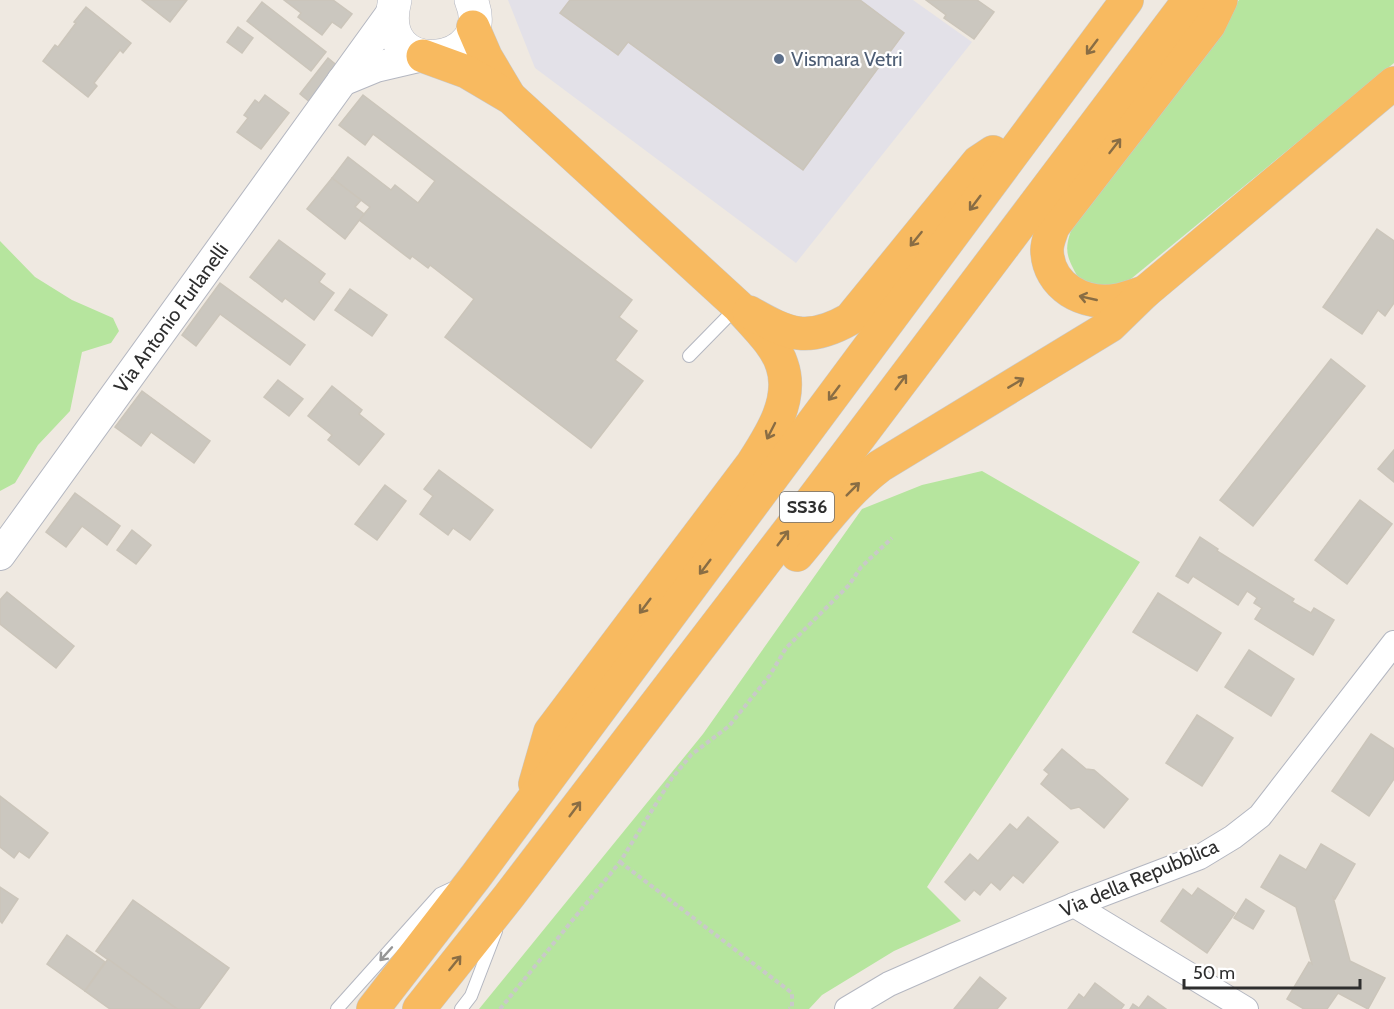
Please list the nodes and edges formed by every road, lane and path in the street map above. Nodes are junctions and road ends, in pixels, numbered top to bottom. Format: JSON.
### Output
{"nodes":[{"id":1,"x":1127,"y":0,"type":"edge"},
{"id":2,"x":1189,"y":0,"type":"edge"},
{"id":3,"x":1221,"y":0,"type":"edge"},
{"id":4,"x":388,"y":4,"type":"edge"},
{"id":5,"x":472,"y":14,"type":"edge"},
{"id":6,"x":423,"y":56,"type":"junction"},
{"id":7,"x":342,"y":81,"type":"junction"},
{"id":8,"x":1394,"y":83,"type":"edge"},
{"id":9,"x":511,"y":98,"type":"junction"},
{"id":10,"x":1032,"y":126,"type":"junction"},
{"id":11,"x":1145,"y":292,"type":"junction"},
{"id":12,"x":738,"y":306,"type":"junction"},
{"id":13,"x":689,"y":356,"type":"dead end"},
{"id":14,"x":892,"y":538,"type":"dead end"},
{"id":15,"x":0,"y":555,"type":"edge"},
{"id":16,"x":1394,"y":643,"type":"edge"},
{"id":17,"x":632,"y":735,"type":"junction"},
{"id":18,"x":529,"y":805,"type":"junction"},
{"id":19,"x":620,"y":862,"type":"junction"},
{"id":20,"x":476,"y":876,"type":"junction"},
{"id":21,"x":509,"y":896,"type":"junction"},
{"id":22,"x":1074,"y":905,"type":"junction"},
{"id":23,"x":1238,"y":1007,"type":"edge"},
{"id":24,"x":337,"y":1009,"type":"edge"},
{"id":25,"x":374,"y":1009,"type":"edge"},
{"id":26,"x":419,"y":1009,"type":"edge"},
{"id":27,"x":461,"y":1009,"type":"edge"},
{"id":28,"x":500,"y":1009,"type":"edge"},
{"id":29,"x":789,"y":1009,"type":"edge"},
{"id":30,"x":847,"y":1009,"type":"edge"}],
"edges":[{"from":1,"to":10,"type":"highway","number":"SS36","one_way":true},
{"from":17,"to":2,"type":"highway","number":"SS36","one_way":true},
{"from":11,"to":3,"type":"highway","one_way":true},
{"from":4,"to":6,"type":"main road"},
{"from":4,"to":7,"type":"street","name":"Via Antonio Furlanelli"},
{"from":5,"to":6,"type":"main road"},
{"from":5,"to":9,"type":"highway"},
{"from":6,"to":7,"type":"street"},
{"from":6,"to":9,"type":"highway"},
{"from":7,"to":15,"type":"street","name":"Via Antonio Furlanelli"},
{"from":8,"to":11,"type":"highway"},
{"from":9,"to":12,"type":"highway"},
{"from":10,"to":12,"type":"highway","one_way":true},
{"from":10,"to":18,"type":"highway","number":"SS36","one_way":true},
{"from":17,"to":11,"type":"highway","one_way":true},
{"from":12,"to":13,"type":"lane"},
{"from":12,"to":18,"type":"highway","one_way":true},
{"from":14,"to":19,"type":"path"},
{"from":16,"to":22,"type":"street","name":"Via della Repubblica"},
{"from":21,"to":17,"type":"highway","number":"SS36","one_way":true},
{"from":18,"to":20,"type":"highway","number":"SS36"},
{"from":19,"to":28,"type":"path"},
{"from":19,"to":29,"type":"path"},
{"from":20,"to":24,"type":"lane","one_way":true},
{"from":20,"to":25,"type":"highway","number":"SS36"},
{"from":26,"to":21,"type":"highway","number":"SS36","one_way":true},
{"from":21,"to":27,"type":"lane"},
{"from":22,"to":23,"type":"street"},
{"from":22,"to":30,"type":"street","name":"Via della Repubblica"}]}
